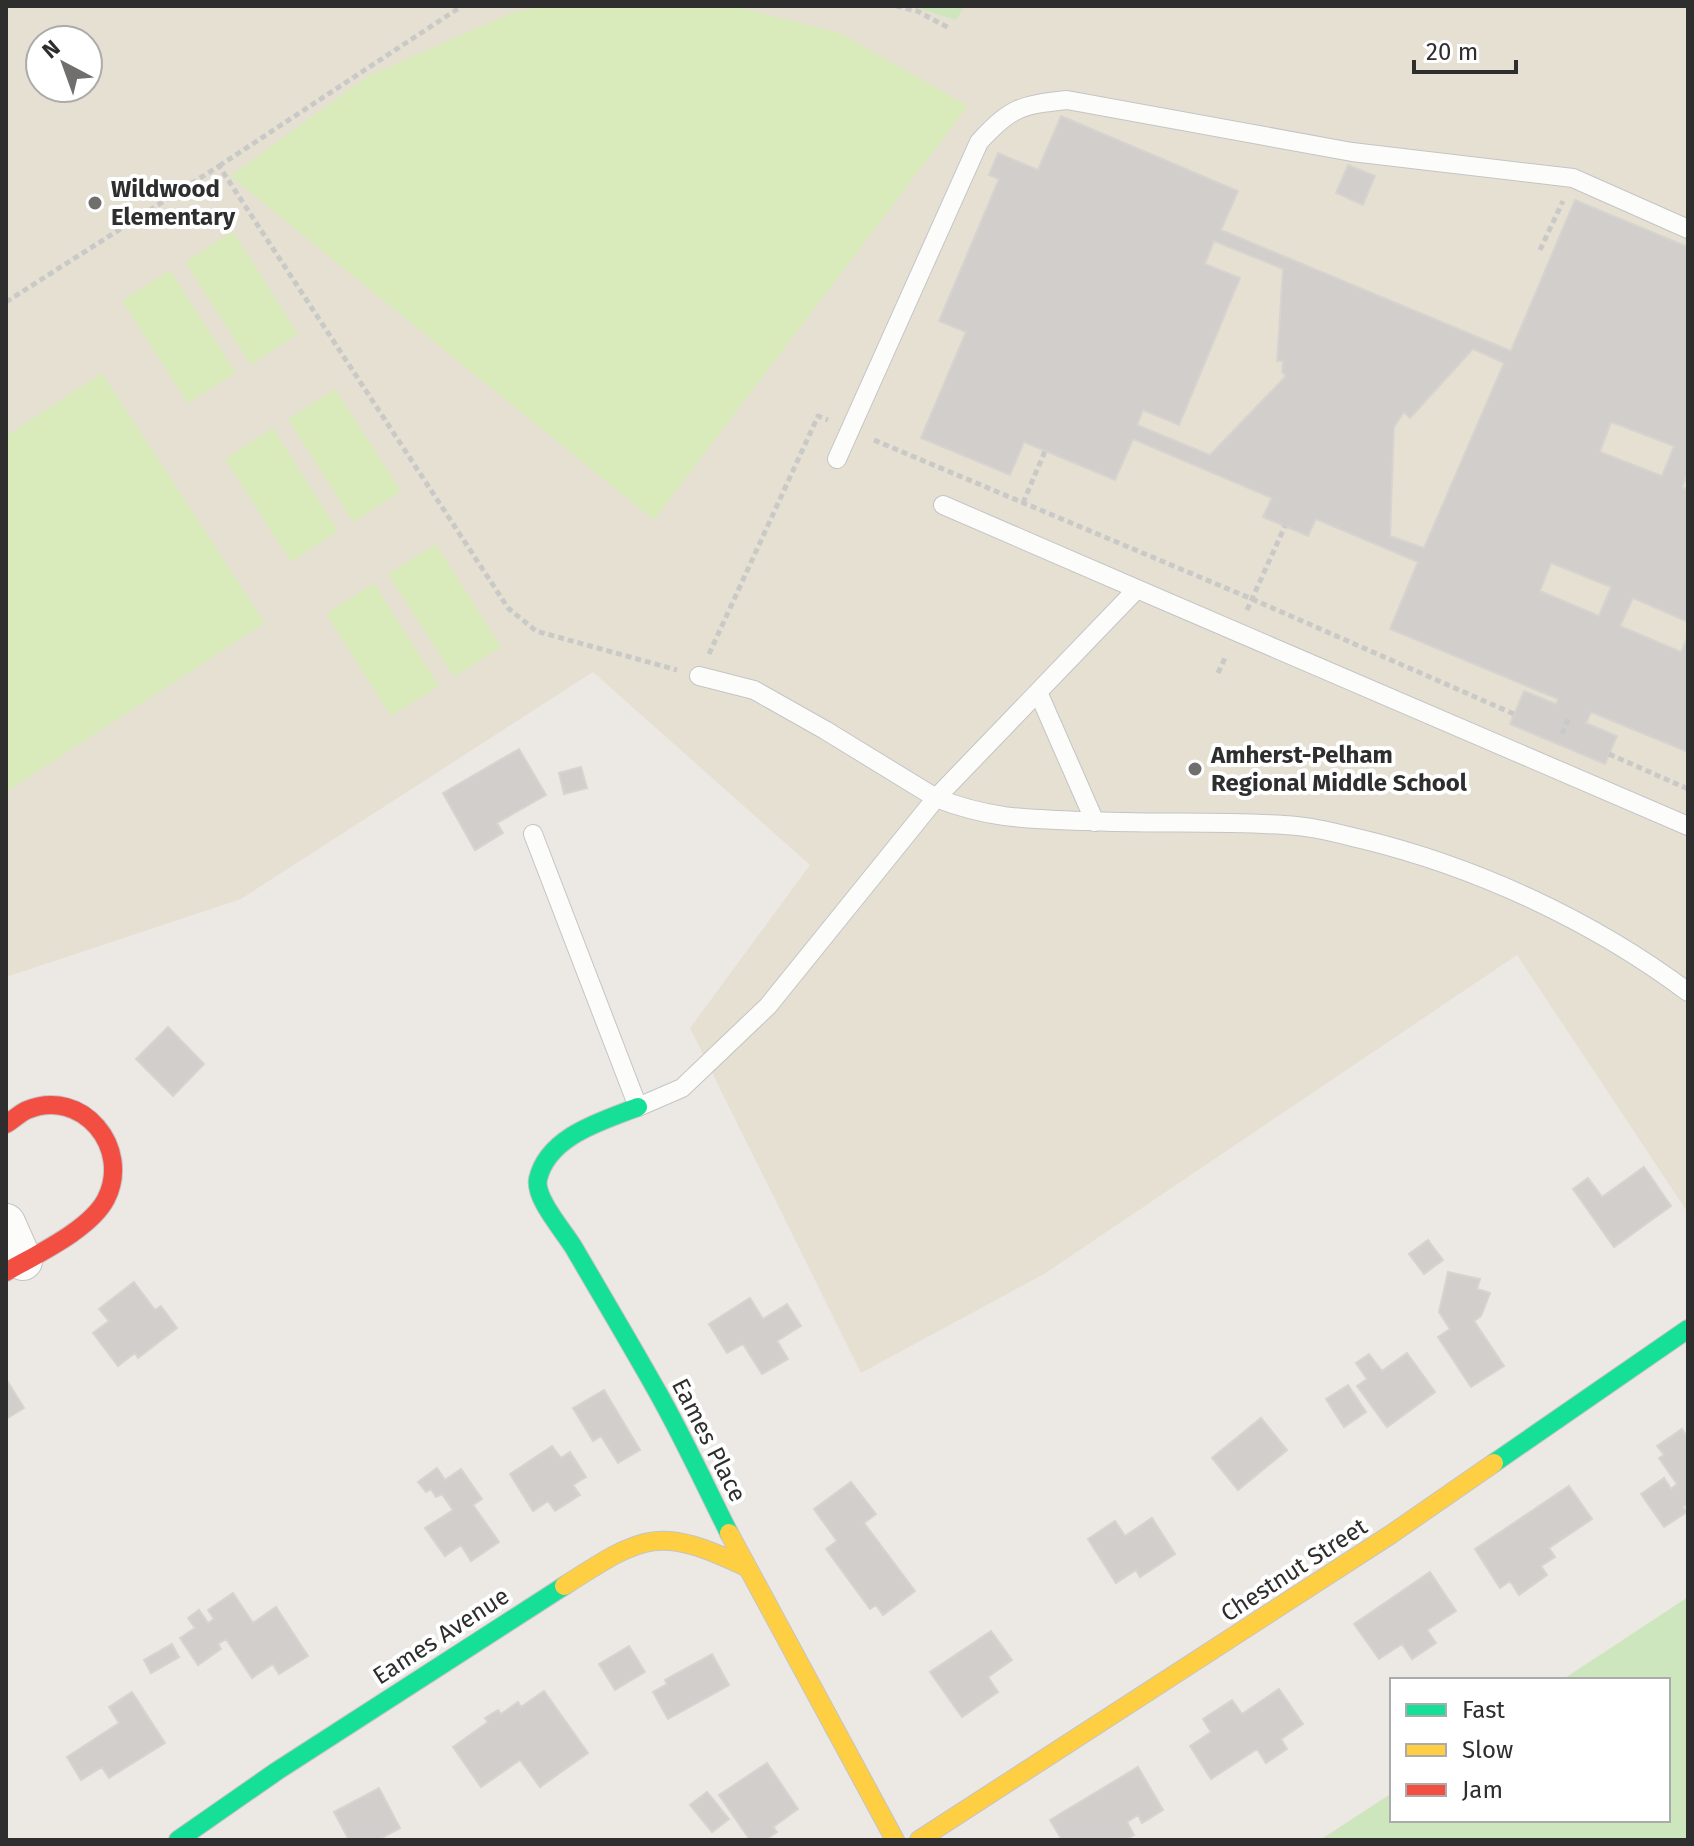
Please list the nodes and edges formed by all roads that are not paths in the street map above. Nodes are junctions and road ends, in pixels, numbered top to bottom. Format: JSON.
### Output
{"nodes":[{"id":1,"x":1688,"y":229,"type":"edge"},
{"id":2,"x":837,"y":459,"type":"dead end"},
{"id":3,"x":943,"y":505,"type":"dead end"},
{"id":4,"x":1137,"y":589,"type":"junction"},
{"id":5,"x":699,"y":676,"type":"road end"},
{"id":6,"x":1038,"y":692,"type":"junction"},
{"id":7,"x":936,"y":798,"type":"junction"},
{"id":8,"x":1095,"y":822,"type":"junction"},
{"id":9,"x":1688,"y":826,"type":"edge"},
{"id":10,"x":533,"y":834,"type":"dead end"},
{"id":11,"x":1688,"y":992,"type":"edge"},
{"id":12,"x":638,"y":1107,"type":"junction"},
{"id":13,"x":6,"y":1124,"type":"edge"},
{"id":14,"x":6,"y":1223,"type":"edge"},
{"id":15,"x":15,"y":1267,"type":"edge"},
{"id":16,"x":1688,"y":1329,"type":"edge"},
{"id":17,"x":748,"y":1568,"type":"junction"},
{"id":18,"x":178,"y":1840,"type":"edge"},
{"id":19,"x":895,"y":1840,"type":"edge"},
{"id":20,"x":919,"y":1840,"type":"edge"}],
"edges":[{"from":1,"to":2,"type":"lane"},
{"from":3,"to":4,"type":"lane"},
{"from":4,"to":6,"type":"lane"},
{"from":4,"to":9,"type":"lane"},
{"from":5,"to":7,"type":"lane"},
{"from":6,"to":7,"type":"lane"},
{"from":6,"to":8,"type":"lane"},
{"from":7,"to":8,"type":"lane"},
{"from":7,"to":12,"type":"lane"},
{"from":8,"to":11,"type":"lane"},
{"from":10,"to":12,"type":"lane"},
{"from":12,"to":17,"type":"street","name":"Eames Place"},
{"from":13,"to":15,"type":"street"},
{"from":14,"to":15,"type":"street"},
{"from":16,"to":20,"type":"street","name":"Chestnut Street"},
{"from":17,"to":18,"type":"street","name":"Eames Avenue"},
{"from":17,"to":19,"type":"street","name":"Eames Place"}]}
